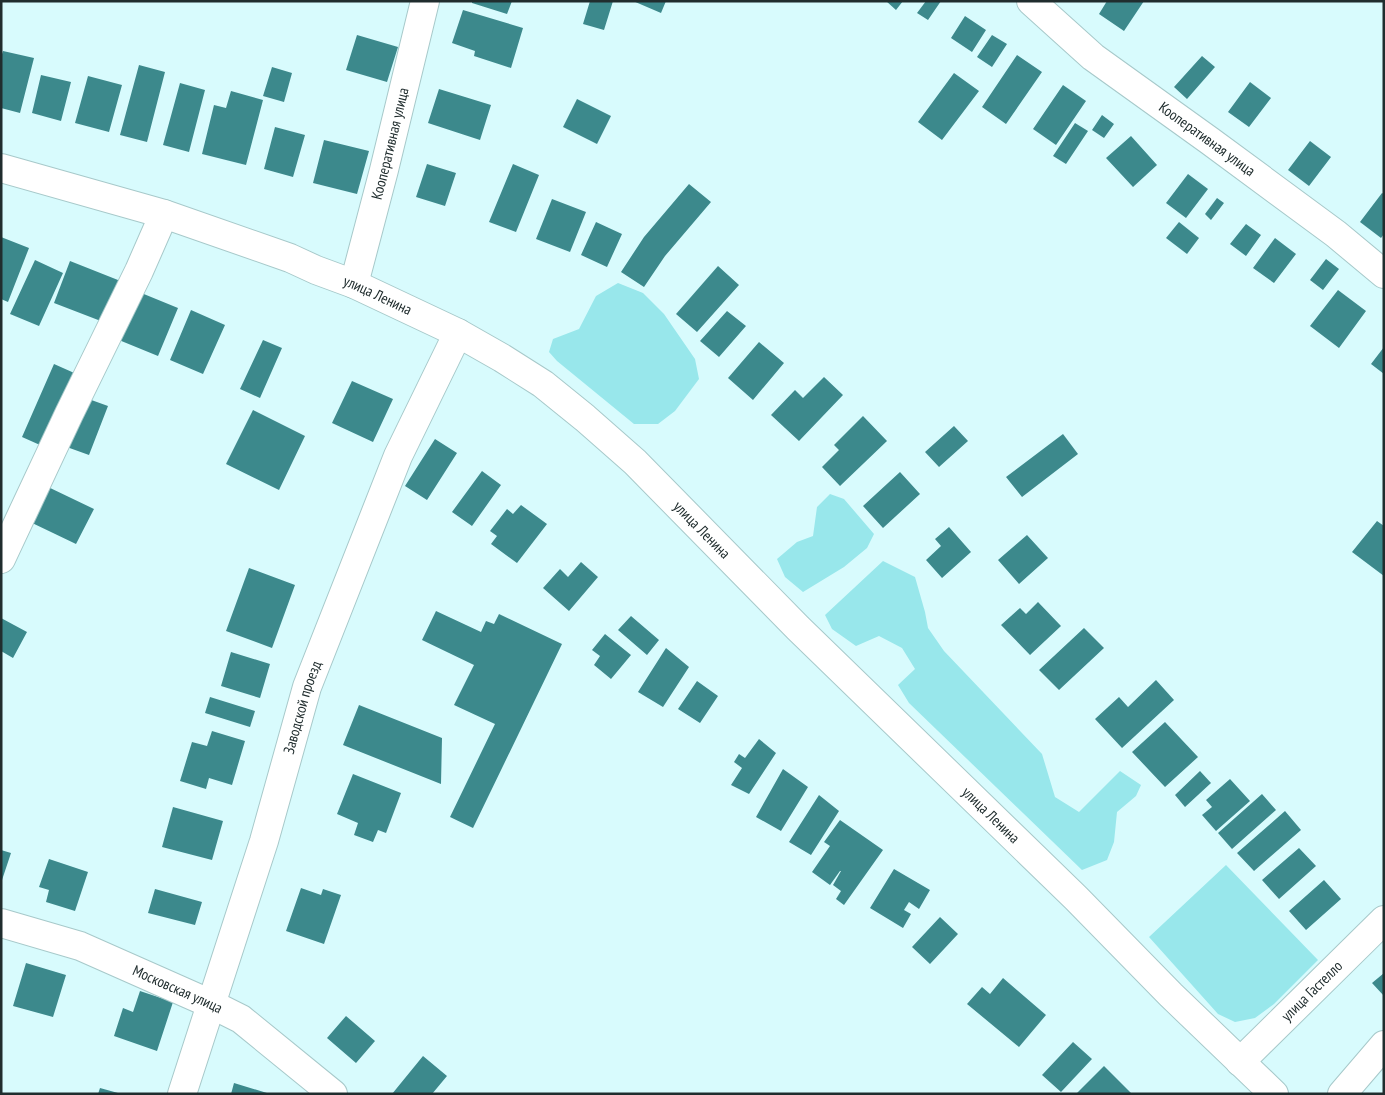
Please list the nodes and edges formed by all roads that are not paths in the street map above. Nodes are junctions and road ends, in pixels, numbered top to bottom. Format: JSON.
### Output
{"nodes":[{"id":1,"x":425,"y":1,"type":"edge"},
{"id":2,"x":1031,"y":1,"type":"edge"},
{"id":3,"x":1,"y":168,"type":"edge"},
{"id":4,"x":164,"y":214,"type":"junction"},
{"id":5,"x":1384,"y":274,"type":"edge"},
{"id":6,"x":354,"y":284,"type":"junction"},
{"id":7,"x":458,"y":333,"type":"junction"},
{"id":8,"x":1,"y":559,"type":"edge"},
{"id":9,"x":1384,"y":920,"type":"edge"},
{"id":10,"x":1,"y":923,"type":"edge"},
{"id":11,"x":211,"y":1004,"type":"junction"},
{"id":12,"x":1384,"y":1045,"type":"edge"},
{"id":13,"x":1240,"y":1062,"type":"junction"},
{"id":14,"x":182,"y":1094,"type":"edge"},
{"id":15,"x":333,"y":1094,"type":"edge"},
{"id":16,"x":1274,"y":1094,"type":"edge"},
{"id":17,"x":1342,"y":1094,"type":"edge"}],
"edges":[{"from":1,"to":6,"type":"street","name":"Кооперативная улица"},
{"from":2,"to":5,"type":"street","name":"Кооперативная улица"},
{"from":3,"to":4,"type":"street","name":"улица Ленина"},
{"from":4,"to":6,"type":"street","name":"улица Ленина"},
{"from":4,"to":8,"type":"street"},
{"from":6,"to":7,"type":"street","name":"улица Ленина"},
{"from":7,"to":11,"type":"street","name":"Заводской проезд"},
{"from":7,"to":13,"type":"street","name":"улица Ленина"},
{"from":9,"to":13,"type":"street","name":"улица Гастелло"},
{"from":10,"to":11,"type":"street","name":"Московская улица"},
{"from":11,"to":14,"type":"street","name":"Заводской проезд"},
{"from":11,"to":15,"type":"street","name":"Московская улица"},
{"from":12,"to":17,"type":"street"},
{"from":13,"to":16,"type":"street","name":"улица Ленина"}]}
